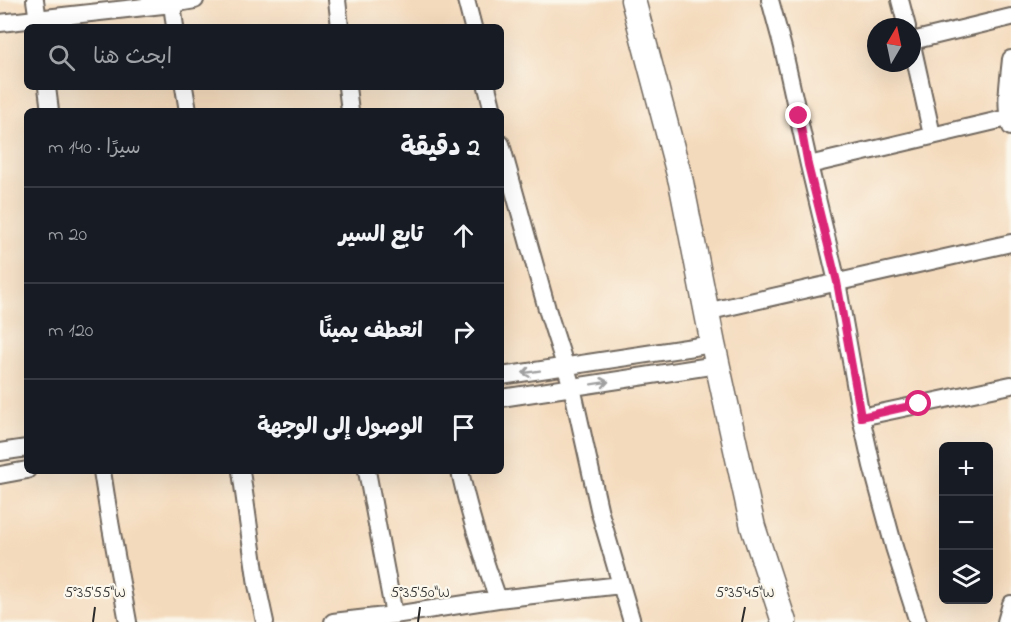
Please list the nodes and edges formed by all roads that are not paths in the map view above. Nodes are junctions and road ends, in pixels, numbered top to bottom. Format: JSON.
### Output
{"nodes":[{"id":1,"x":34,"y":0,"type":"edge"},
{"id":2,"x":195,"y":0,"type":"edge"},
{"id":3,"x":337,"y":0,"type":"edge"},
{"id":4,"x":466,"y":0,"type":"edge"},
{"id":5,"x":633,"y":0,"type":"edge"},
{"id":6,"x":770,"y":0,"type":"edge"},
{"id":7,"x":900,"y":0,"type":"edge"},
{"id":8,"x":172,"y":4,"type":"junction"},
{"id":9,"x":1011,"y":17,"type":"edge"},
{"id":10,"x":905,"y":18,"type":"edge"},
{"id":11,"x":0,"y":23,"type":"edge"},
{"id":12,"x":38,"y":23,"type":"edge"},
{"id":13,"x":175,"y":24,"type":"edge"},
{"id":14,"x":340,"y":24,"type":"edge"},
{"id":15,"x":472,"y":24,"type":"edge"},
{"id":16,"x":921,"y":41,"type":"edge"},
{"id":17,"x":1011,"y":59,"type":"edge"},
{"id":18,"x":918,"y":72,"type":"edge"},
{"id":19,"x":47,"y":90,"type":"edge"},
{"id":20,"x":184,"y":90,"type":"edge"},
{"id":21,"x":347,"y":90,"type":"edge"},
{"id":22,"x":488,"y":90,"type":"edge"},
{"id":23,"x":50,"y":108,"type":"edge"},
{"id":24,"x":188,"y":108,"type":"edge"},
{"id":25,"x":350,"y":108,"type":"edge"},
{"id":26,"x":492,"y":108,"type":"edge"},
{"id":27,"x":1009,"y":123,"type":"edge"},
{"id":28,"x":932,"y":135,"type":"junction"},
{"id":29,"x":504,"y":156,"type":"edge"},
{"id":30,"x":808,"y":165,"type":"junction"},
{"id":31,"x":1011,"y":243,"type":"edge"},
{"id":32,"x":837,"y":282,"type":"junction"},
{"id":33,"x":706,"y":312,"type":"junction"},
{"id":34,"x":715,"y":355,"type":"junction"},
{"id":35,"x":565,"y":366,"type":"junction"},
{"id":36,"x":504,"y":376,"type":"edge"},
{"id":37,"x":1011,"y":385,"type":"edge"},
{"id":38,"x":572,"y":387,"type":"junction"},
{"id":39,"x":504,"y":398,"type":"edge"},
{"id":40,"x":861,"y":417,"type":"junction"},
{"id":41,"x":24,"y":448,"type":"edge"},
{"id":42,"x":0,"y":452,"type":"edge"},
{"id":43,"x":24,"y":471,"type":"edge"},
{"id":44,"x":102,"y":474,"type":"edge"},
{"id":45,"x":241,"y":474,"type":"edge"},
{"id":46,"x":368,"y":474,"type":"edge"},
{"id":47,"x":461,"y":474,"type":"edge"},
{"id":48,"x":0,"y":475,"type":"edge"},
{"id":49,"x":621,"y":585,"type":"junction"},
{"id":50,"x":498,"y":599,"type":"junction"},
{"id":51,"x":1011,"y":604,"type":"edge"},
{"id":52,"x":394,"y":615,"type":"junction"},
{"id":53,"x":128,"y":622,"type":"edge"},
{"id":54,"x":265,"y":622,"type":"edge"},
{"id":55,"x":333,"y":622,"type":"edge"},
{"id":56,"x":632,"y":622,"type":"edge"},
{"id":57,"x":784,"y":622,"type":"edge"},
{"id":58,"x":918,"y":622,"type":"edge"},
{"id":59,"x":1006,"y":622,"type":"edge"}],
"edges":[{"from":1,"to":12,"type":"street"},
{"from":2,"to":8,"type":"street"},
{"from":3,"to":14,"type":"street"},
{"from":4,"to":15,"type":"street"},
{"from":5,"to":33,"type":"street"},
{"from":6,"to":30,"type":"street"},
{"from":7,"to":10,"type":"street"},
{"from":8,"to":12,"type":"street"},
{"from":8,"to":13,"type":"street"},
{"from":9,"to":16,"type":"street"},
{"from":11,"to":12,"type":"street"},
{"from":17,"to":27,"type":"street"},
{"from":18,"to":28,"type":"street"},
{"from":19,"to":23,"type":"street"},
{"from":20,"to":24,"type":"street"},
{"from":21,"to":25,"type":"street"},
{"from":22,"to":26,"type":"street"},
{"from":27,"to":28,"type":"street"},
{"from":28,"to":30,"type":"street"},
{"from":29,"to":35,"type":"street"},
{"from":30,"to":32,"type":"street"},
{"from":31,"to":32,"type":"street"},
{"from":32,"to":33,"type":"street"},
{"from":32,"to":40,"type":"street"},
{"from":33,"to":34,"type":"street"},
{"from":34,"to":35,"type":"street"},
{"from":38,"to":34,"type":"street","one_way":true},
{"from":34,"to":57,"type":"street"},
{"from":35,"to":36,"type":"street","one_way":true},
{"from":35,"to":38,"type":"street"},
{"from":37,"to":40,"type":"street"},
{"from":38,"to":39,"type":"street"},
{"from":38,"to":49,"type":"street"},
{"from":40,"to":58,"type":"street"},
{"from":41,"to":42,"type":"street"},
{"from":43,"to":48,"type":"street"},
{"from":44,"to":53,"type":"street"},
{"from":45,"to":54,"type":"street"},
{"from":46,"to":52,"type":"street"},
{"from":47,"to":50,"type":"street"},
{"from":49,"to":50,"type":"street"},
{"from":49,"to":56,"type":"street"},
{"from":50,"to":52,"type":"street"},
{"from":51,"to":59,"type":"street"},
{"from":52,"to":55,"type":"street"}]}
